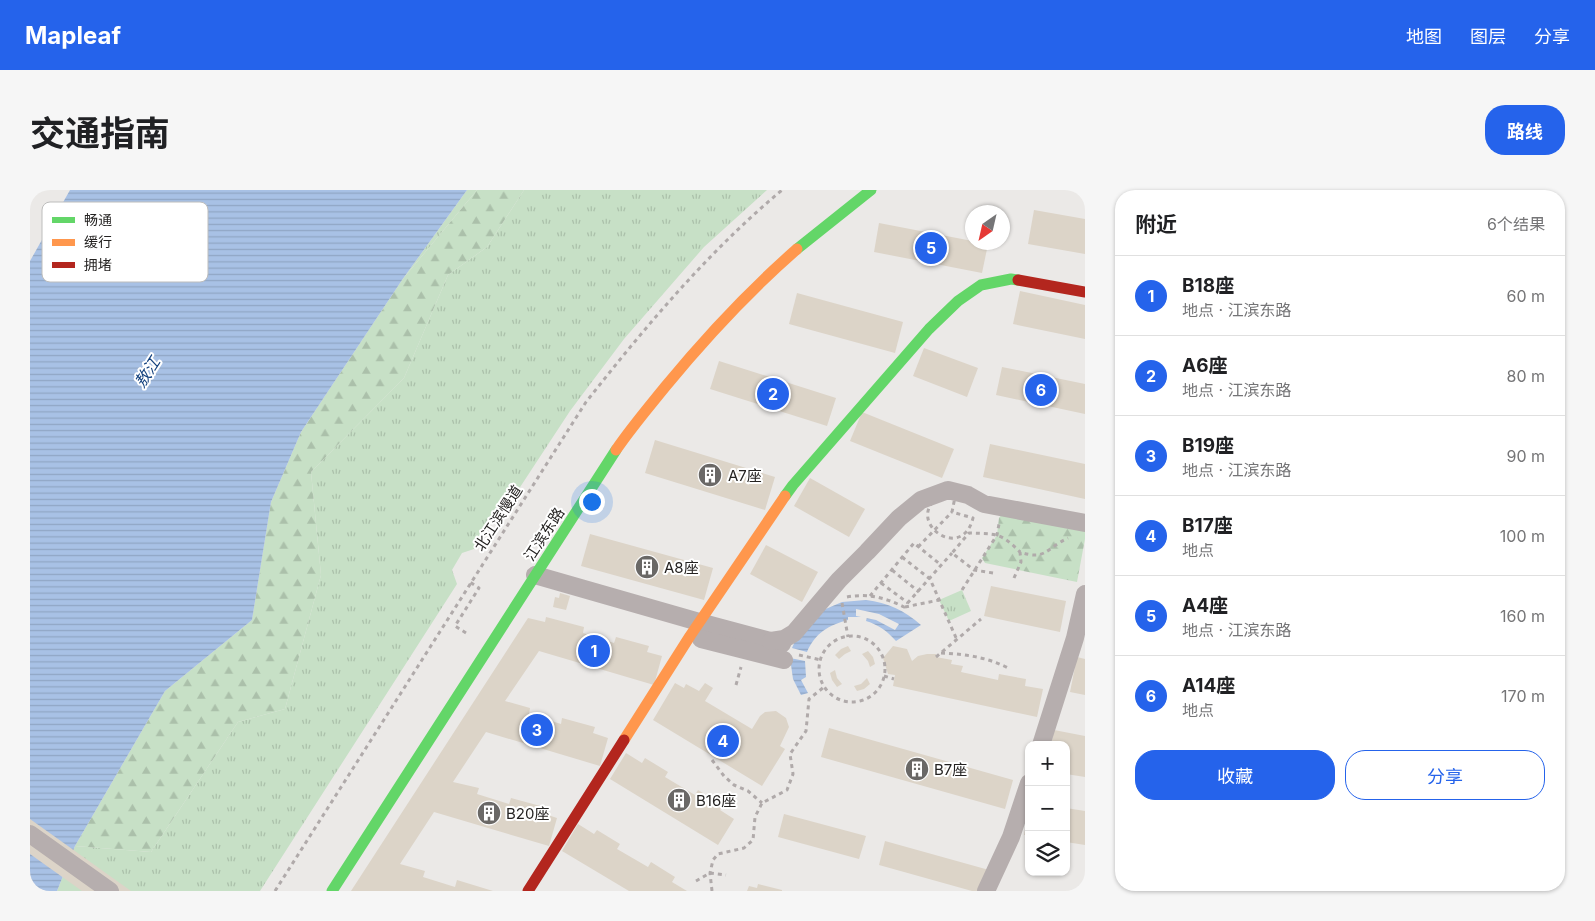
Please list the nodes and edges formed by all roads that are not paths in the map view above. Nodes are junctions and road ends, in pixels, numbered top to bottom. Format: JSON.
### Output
{"nodes":[{"id":1,"x":871,"y":190,"type":"edge"},
{"id":2,"x":1085,"y":292,"type":"edge"},
{"id":3,"x":1085,"y":522,"type":"edge"},
{"id":4,"x":535,"y":575,"type":"junction"},
{"id":5,"x":1085,"y":594,"type":"edge"},
{"id":6,"x":697,"y":632,"type":"junction"},
{"id":7,"x":674,"y":683,"type":"dead end"},
{"id":8,"x":1042,"y":741,"type":"edge"},
{"id":9,"x":1028,"y":786,"type":"edge"},
{"id":10,"x":30,"y":834,"type":"edge"},
{"id":11,"x":110,"y":891,"type":"edge"},
{"id":12,"x":332,"y":891,"type":"edge"},
{"id":13,"x":528,"y":891,"type":"edge"},
{"id":14,"x":986,"y":891,"type":"edge"}],
"edges":[{"from":1,"to":4,"type":"main road","name":"江滨东路"},
{"from":2,"to":6,"type":"main road"},
{"from":3,"to":6,"type":"street"},
{"from":4,"to":6,"type":"street"},
{"from":4,"to":12,"type":"main road","name":"江滨东路"},
{"from":5,"to":8,"type":"street"},
{"from":6,"to":7,"type":"street"},
{"from":6,"to":13,"type":"main road"},
{"from":9,"to":14,"type":"street"},
{"from":10,"to":11,"type":"street"}]}
